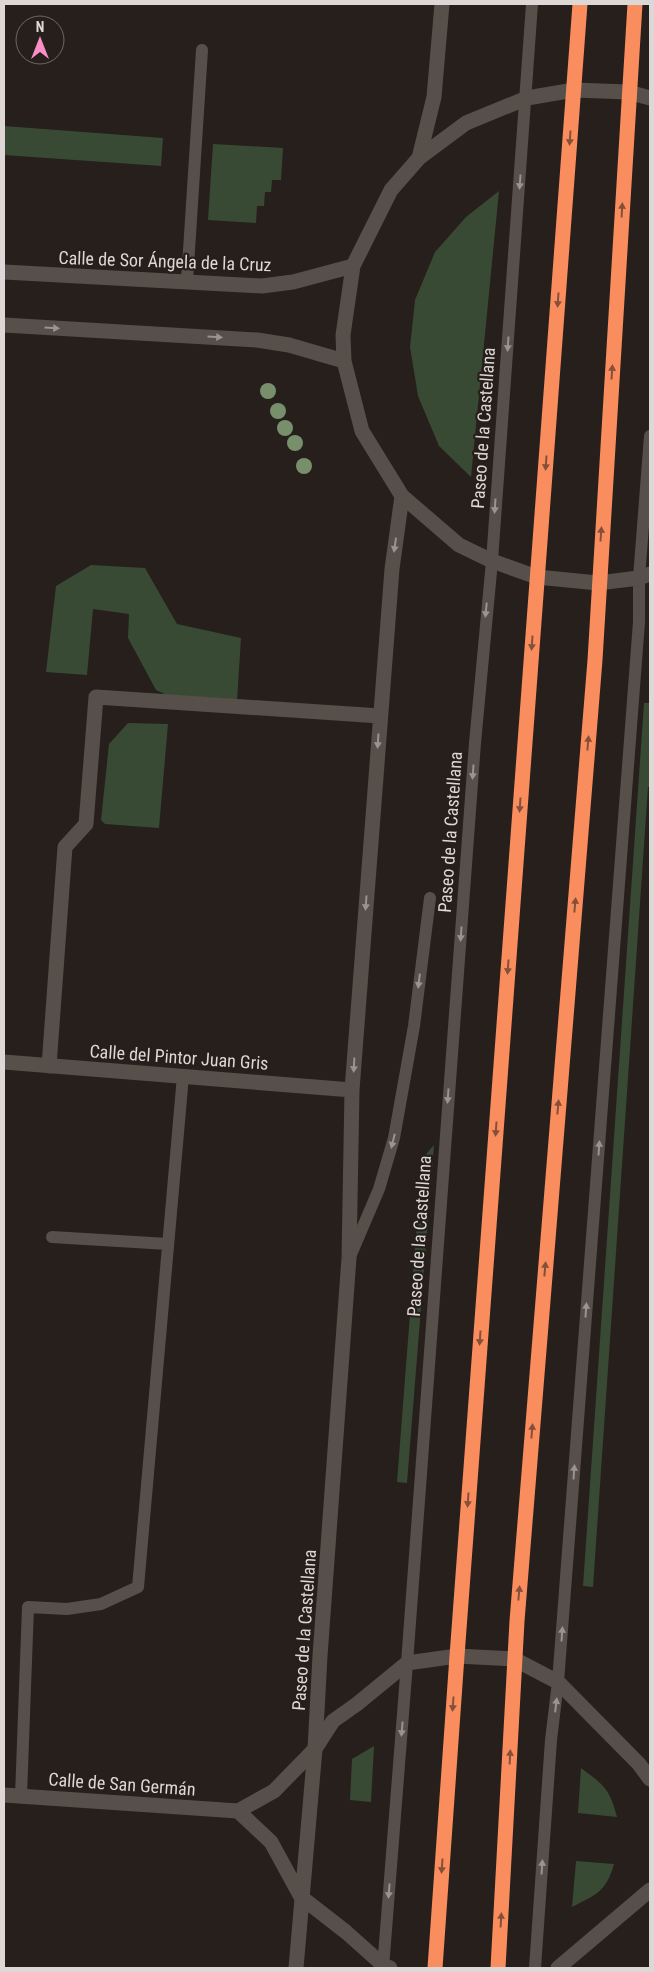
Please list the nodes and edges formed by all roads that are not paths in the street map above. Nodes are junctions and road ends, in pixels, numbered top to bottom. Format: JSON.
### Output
{"nodes":[{"id":1,"x":442,"y":4,"type":"edge"},
{"id":2,"x":532,"y":4,"type":"edge"},
{"id":3,"x":580,"y":4,"type":"edge"},
{"id":4,"x":635,"y":4,"type":"edge"},
{"id":5,"x":202,"y":50,"type":"dead end"},
{"id":6,"x":574,"y":90,"type":"junction"},
{"id":7,"x":628,"y":92,"type":"junction"},
{"id":8,"x":527,"y":98,"type":"junction"},
{"id":9,"x":650,"y":98,"type":"edge"},
{"id":10,"x":419,"y":158,"type":"junction"},
{"id":11,"x":353,"y":266,"type":"junction"},
{"id":12,"x":4,"y":272,"type":"edge"},
{"id":13,"x":187,"y":281,"type":"junction"},
{"id":14,"x":4,"y":326,"type":"edge"},
{"id":15,"x":344,"y":361,"type":"junction"},
{"id":16,"x":650,"y":436,"type":"edge"},
{"id":17,"x":402,"y":496,"type":"junction"},
{"id":18,"x":492,"y":561,"type":"junction"},
{"id":19,"x":645,"y":576,"type":"edge"},
{"id":20,"x":537,"y":577,"type":"junction"},
{"id":21,"x":598,"y":583,"type":"junction"},
{"id":22,"x":380,"y":716,"type":"junction"},
{"id":23,"x":430,"y":898,"type":"dead end"},
{"id":24,"x":4,"y":1062,"type":"edge"},
{"id":25,"x":49,"y":1066,"type":"junction"},
{"id":26,"x":182,"y":1076,"type":"junction"},
{"id":27,"x":352,"y":1090,"type":"junction"},
{"id":28,"x":52,"y":1237,"type":"dead end"},
{"id":29,"x":168,"y":1244,"type":"junction"},
{"id":30,"x":349,"y":1258,"type":"junction"},
{"id":31,"x":457,"y":1656,"type":"junction"},
{"id":32,"x":514,"y":1659,"type":"junction"},
{"id":33,"x":407,"y":1663,"type":"junction"},
{"id":34,"x":558,"y":1682,"type":"junction"},
{"id":35,"x":315,"y":1750,"type":"junction"},
{"id":36,"x":650,"y":1779,"type":"edge"},
{"id":37,"x":4,"y":1794,"type":"edge"},
{"id":38,"x":21,"y":1796,"type":"junction"},
{"id":39,"x":238,"y":1811,"type":"junction"},
{"id":40,"x":650,"y":1890,"type":"edge"},
{"id":41,"x":301,"y":1897,"type":"junction"},
{"id":42,"x":385,"y":1967,"type":"edge"},
{"id":43,"x":296,"y":1968,"type":"edge"},
{"id":44,"x":435,"y":1968,"type":"edge"},
{"id":45,"x":498,"y":1968,"type":"edge"},
{"id":46,"x":534,"y":1968,"type":"edge"},
{"id":47,"x":558,"y":1968,"type":"edge"}],
"edges":[{"from":1,"to":10,"type":"street"},
{"from":2,"to":8,"type":"lane","name":"Paseo de la Castellana"},
{"from":3,"to":6,"type":"highway"},
{"from":4,"to":7,"type":"highway"},
{"from":5,"to":13,"type":"lane"},
{"from":6,"to":7,"type":"street"},
{"from":6,"to":8,"type":"street"},
{"from":6,"to":20,"type":"highway","one_way":true},
{"from":7,"to":9,"type":"street"},
{"from":21,"to":7,"type":"highway","one_way":true},
{"from":8,"to":10,"type":"street"},
{"from":8,"to":18,"type":"lane","name":"Paseo de la Castellana","one_way":true},
{"from":10,"to":11,"type":"street"},
{"from":11,"to":13,"type":"street","name":"Calle de Sor Ángela de la Cruz"},
{"from":11,"to":15,"type":"street"},
{"from":12,"to":13,"type":"street","name":"Calle de Sor Ángela de la Cruz"},
{"from":14,"to":15,"type":"street","one_way":true},
{"from":15,"to":17,"type":"street"},
{"from":16,"to":19,"type":"lane"},
{"from":17,"to":18,"type":"street"},
{"from":17,"to":22,"type":"street","name":"Paseo de la Castellana","one_way":true},
{"from":18,"to":20,"type":"street"},
{"from":18,"to":33,"type":"lane","name":"Paseo de la Castellana","one_way":true},
{"from":19,"to":21,"type":"street"},
{"from":34,"to":19,"type":"lane","one_way":true},
{"from":20,"to":21,"type":"street"},
{"from":20,"to":31,"type":"highway","one_way":true},
{"from":32,"to":21,"type":"highway","one_way":true},
{"from":22,"to":25,"type":"street"},
{"from":22,"to":27,"type":"street","name":"Paseo de la Castellana","one_way":true},
{"from":23,"to":30,"type":"lane","one_way":true},
{"from":24,"to":25,"type":"street","name":"Calle del Pintor Juan Gris"},
{"from":25,"to":26,"type":"street","name":"Calle del Pintor Juan Gris"},
{"from":26,"to":27,"type":"street","name":"Calle del Pintor Juan Gris"},
{"from":26,"to":29,"type":"lane"},
{"from":27,"to":30,"type":"street","name":"Paseo de la Castellana"},
{"from":28,"to":29,"type":"lane"},
{"from":29,"to":38,"type":"lane"},
{"from":30,"to":35,"type":"street","name":"Paseo de la Castellana"},
{"from":31,"to":32,"type":"street"},
{"from":31,"to":33,"type":"street"},
{"from":31,"to":44,"type":"highway","one_way":true},
{"from":32,"to":34,"type":"street"},
{"from":45,"to":32,"type":"highway","one_way":true},
{"from":33,"to":35,"type":"street","name":"Paseo de la Castellana"},
{"from":33,"to":42,"type":"lane","name":"Paseo de la Castellana","one_way":true},
{"from":34,"to":36,"type":"street"},
{"from":46,"to":34,"type":"lane","one_way":true},
{"from":35,"to":39,"type":"street"},
{"from":35,"to":41,"type":"street","name":"Paseo de la Castellana"},
{"from":37,"to":38,"type":"street","name":"Calle de San Germán"},
{"from":38,"to":39,"type":"street","name":"Calle de San Germán"},
{"from":39,"to":41,"type":"street"},
{"from":40,"to":47,"type":"street"},
{"from":41,"to":42,"type":"street","name":"Paseo de la Castellana"},
{"from":41,"to":43,"type":"street","name":"Paseo de la Castellana"}]}
